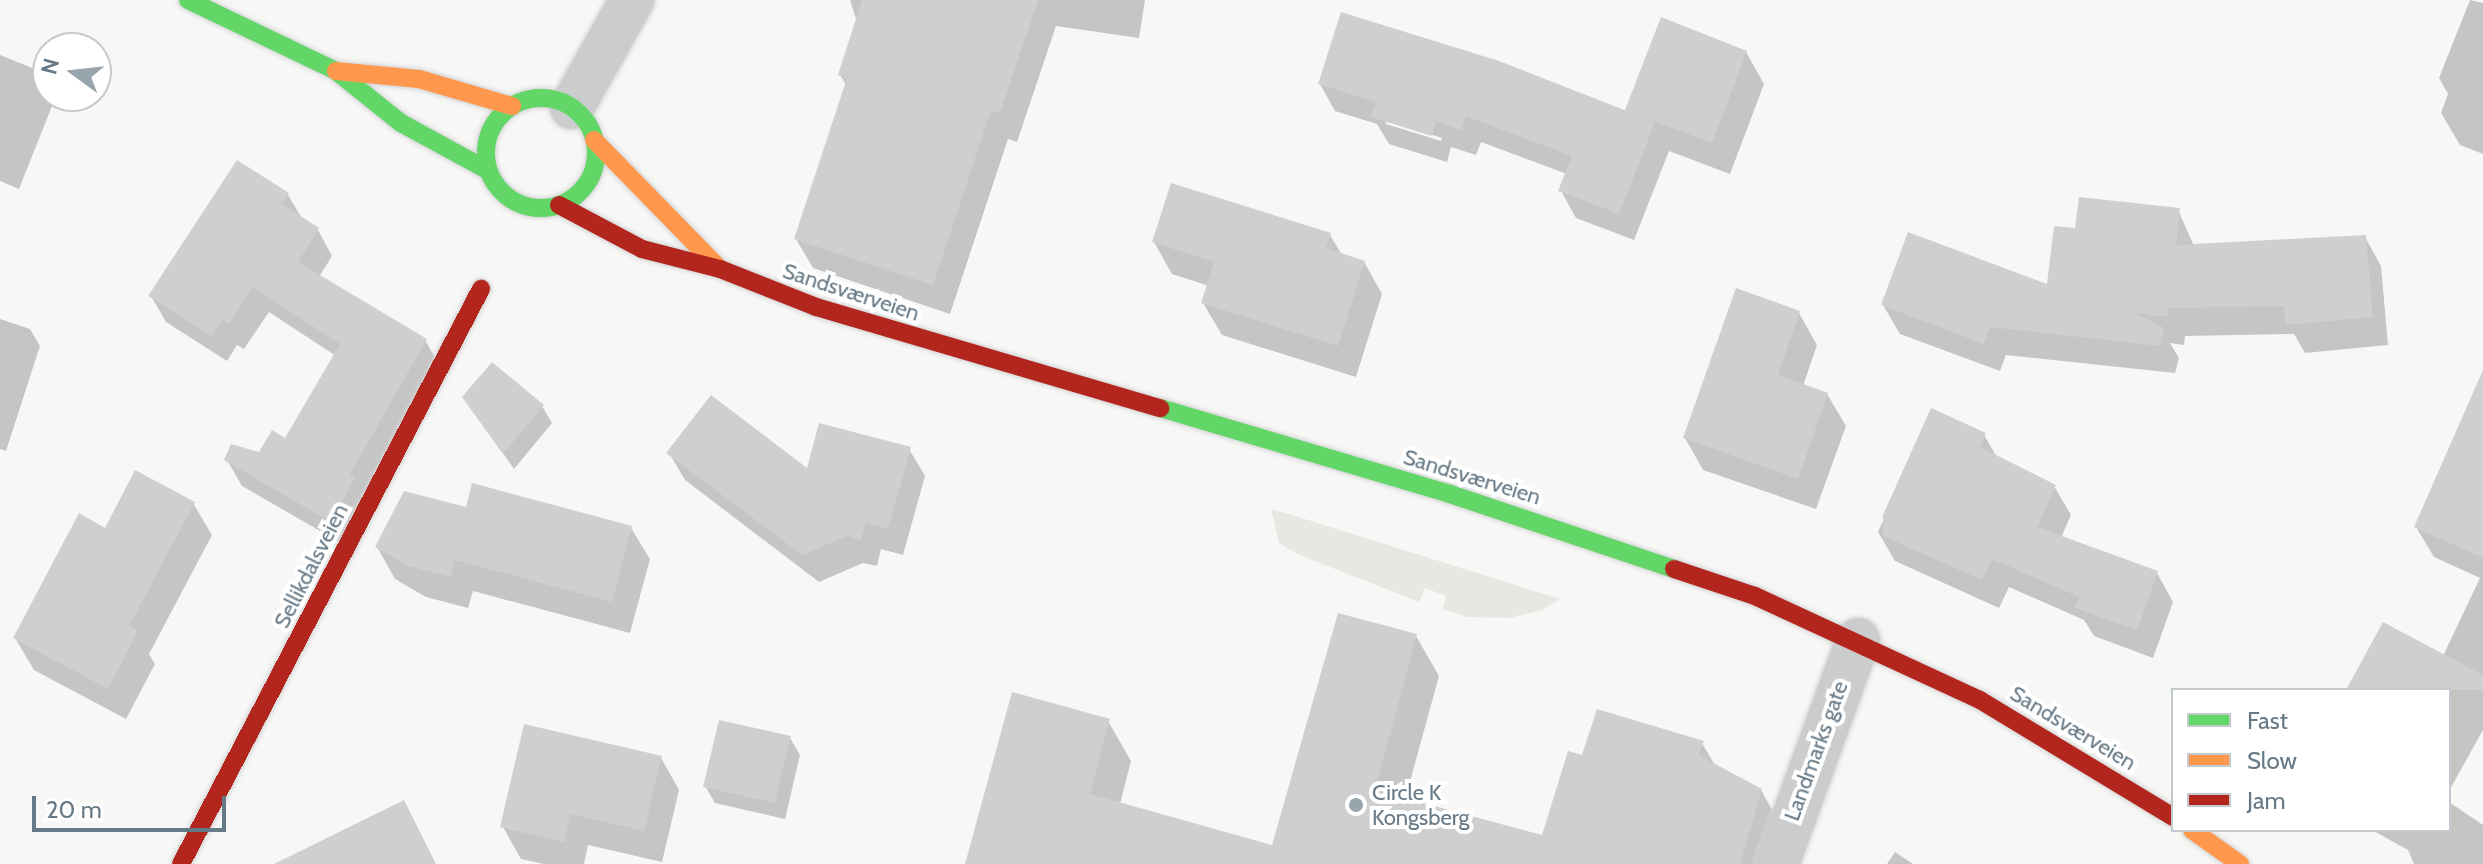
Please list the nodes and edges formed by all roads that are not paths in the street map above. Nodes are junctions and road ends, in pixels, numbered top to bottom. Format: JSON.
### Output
{"nodes":[{"id":1,"x":188,"y":0,"type":"edge"},
{"id":2,"x":632,"y":0,"type":"edge"},
{"id":3,"x":336,"y":71,"type":"junction"},
{"id":4,"x":512,"y":106,"type":"junction"},
{"id":5,"x":583,"y":123,"type":"junction"},
{"id":6,"x":489,"y":171,"type":"junction"},
{"id":7,"x":559,"y":205,"type":"junction"},
{"id":8,"x":720,"y":269,"type":"junction"},
{"id":9,"x":481,"y":289,"type":"dead end"},
{"id":10,"x":1858,"y":640,"type":"junction"},
{"id":11,"x":2171,"y":816,"type":"edge"},
{"id":12,"x":2195,"y":832,"type":"edge"},
{"id":13,"x":181,"y":864,"type":"edge"},
{"id":14,"x":1777,"y":864,"type":"edge"},
{"id":15,"x":2240,"y":864,"type":"edge"}],
"edges":[{"from":1,"to":3,"type":"street"},
{"from":2,"to":5,"type":"street"},
{"from":3,"to":4,"type":"street"},
{"from":3,"to":6,"type":"street"},
{"from":4,"to":5,"type":"street"},
{"from":4,"to":6,"type":"street"},
{"from":5,"to":7,"type":"street"},
{"from":5,"to":8,"type":"street","name":"Sandsværveien"},
{"from":6,"to":7,"type":"street"},
{"from":7,"to":8,"type":"street","name":"Sandsværveien"},
{"from":8,"to":10,"type":"street","name":"Sandsværveien"},
{"from":9,"to":13,"type":"street","name":"Sellikdalsveien"},
{"from":10,"to":11,"type":"street","name":"Sandsværveien"},
{"from":10,"to":14,"type":"street","name":"Landmarks gate"},
{"from":12,"to":15,"type":"street"}]}
